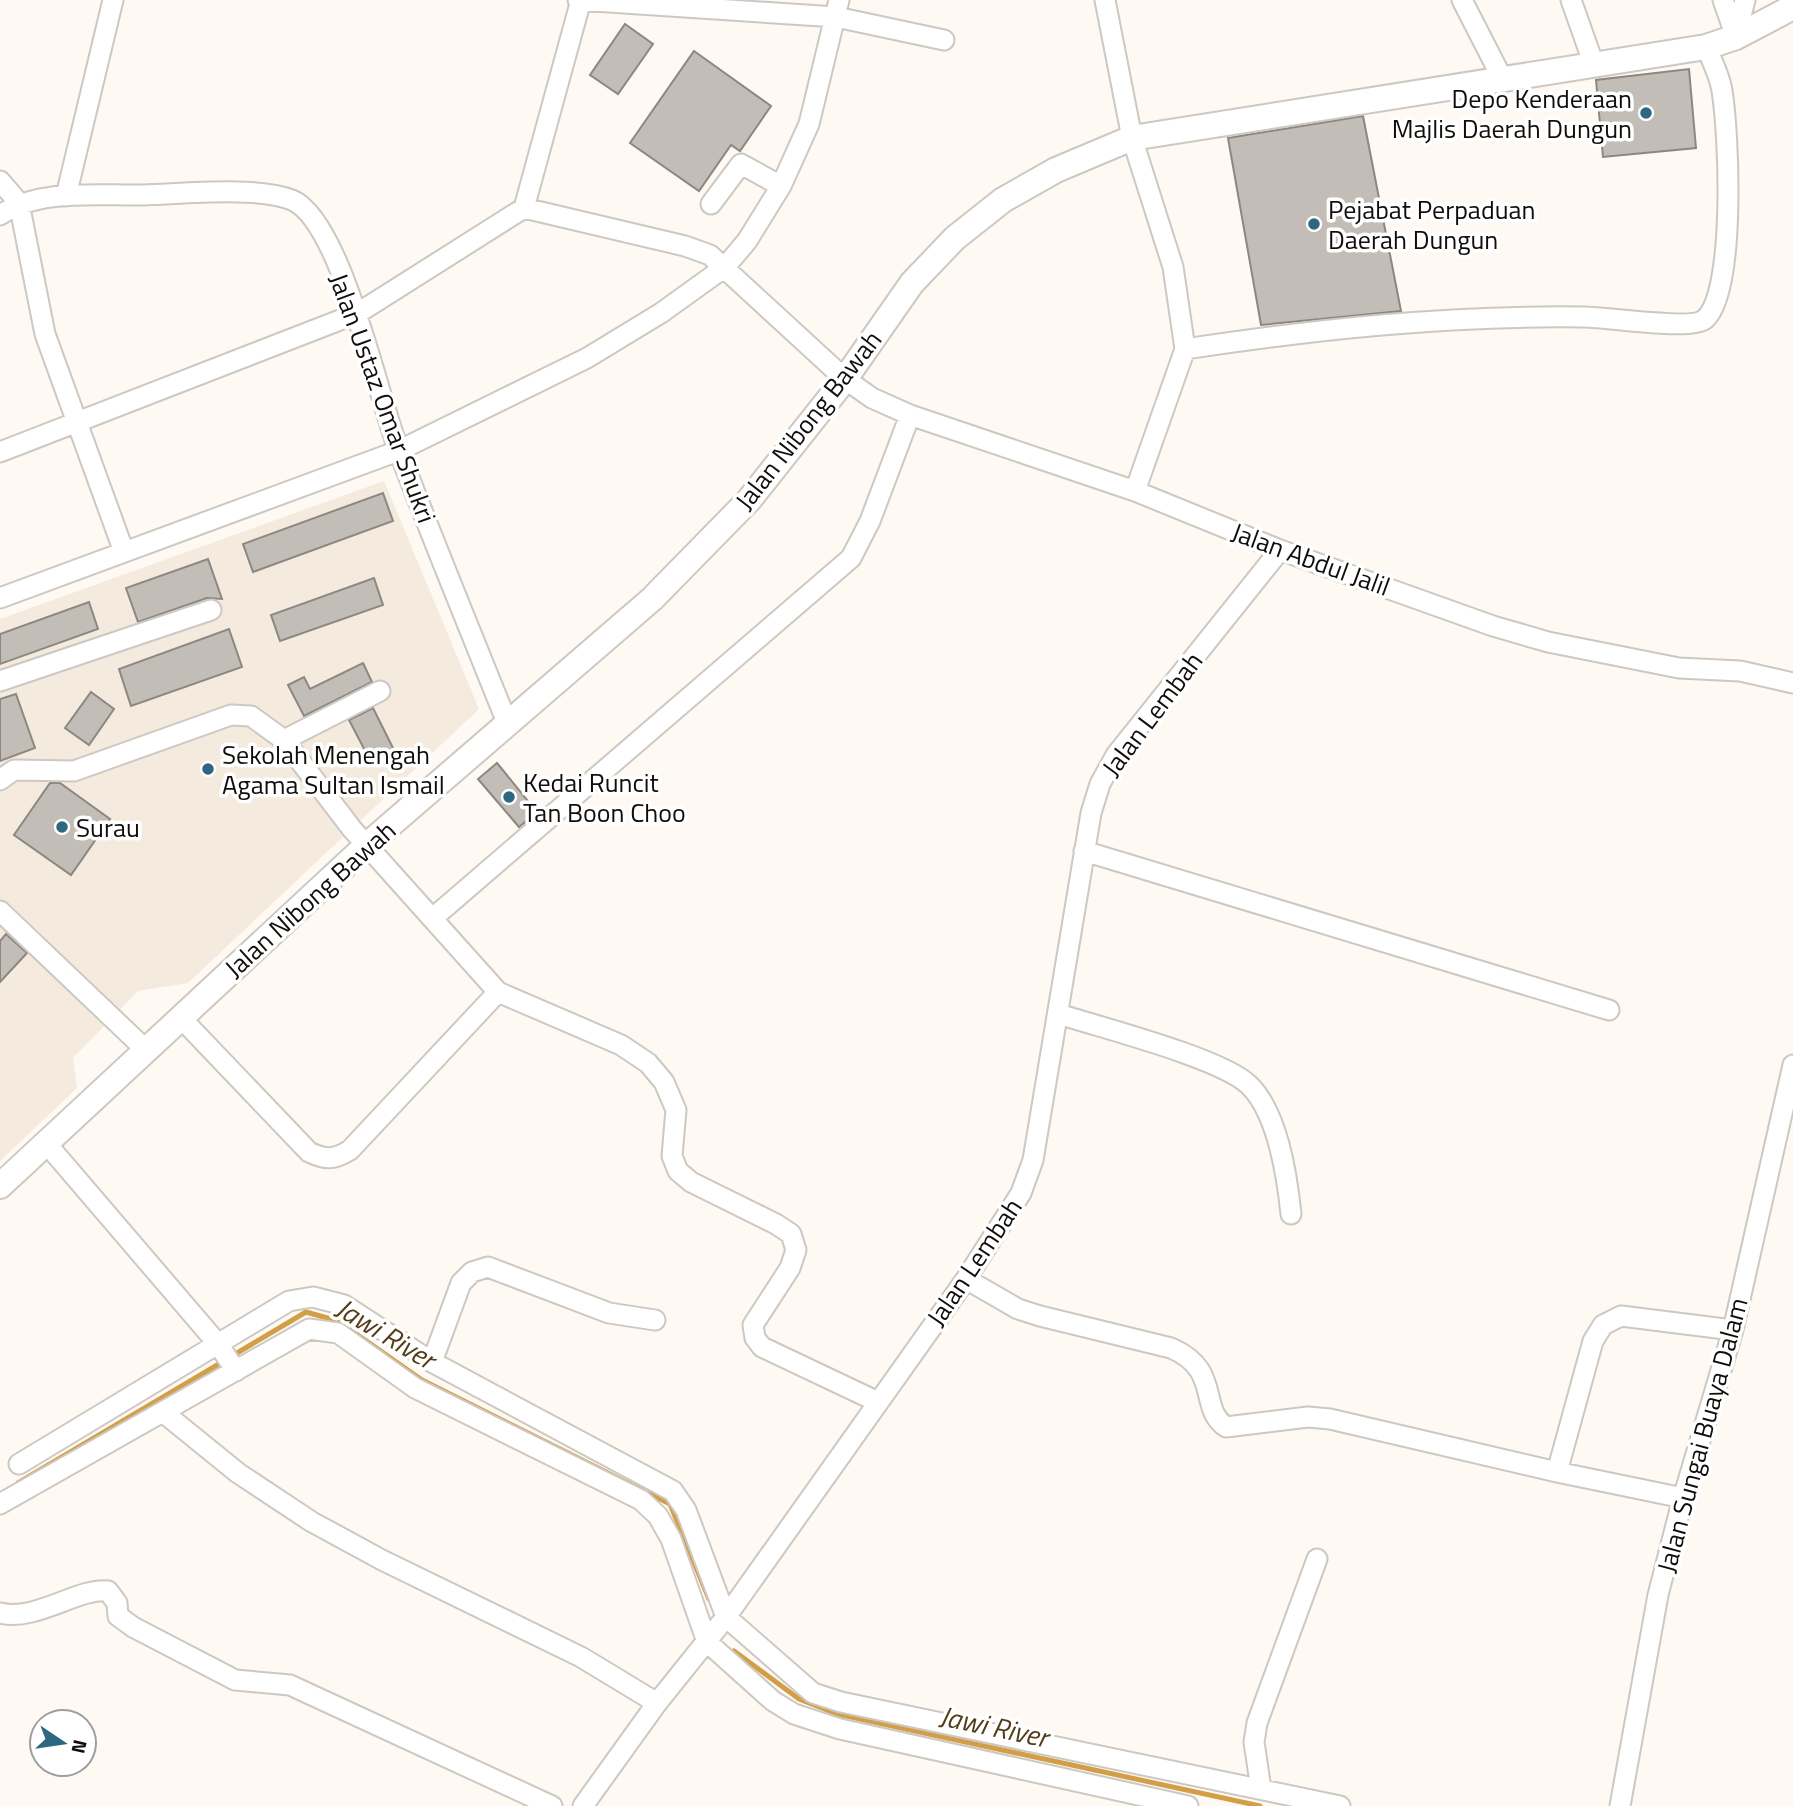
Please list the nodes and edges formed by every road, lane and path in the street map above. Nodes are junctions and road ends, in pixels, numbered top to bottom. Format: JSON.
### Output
{"nodes":[{"id":1,"x":113,"y":0,"type":"edge"},
{"id":2,"x":579,"y":0,"type":"edge"},
{"id":3,"x":1105,"y":0,"type":"edge"},
{"id":4,"x":1462,"y":0,"type":"edge"},
{"id":5,"x":1571,"y":0,"type":"edge"},
{"id":6,"x":1723,"y":0,"type":"edge"},
{"id":7,"x":1745,"y":0,"type":"edge"},
{"id":8,"x":656,"y":3,"type":"edge"},
{"id":9,"x":1793,"y":7,"type":"edge"},
{"id":10,"x":837,"y":9,"type":"edge"},
{"id":11,"x":1736,"y":37,"type":"junction"},
{"id":12,"x":944,"y":40,"type":"dead end"},
{"id":13,"x":1706,"y":47,"type":"junction"},
{"id":14,"x":1594,"y":65,"type":"junction"},
{"id":15,"x":1503,"y":80,"type":"junction"},
{"id":16,"x":1132,"y":138,"type":"junction"},
{"id":17,"x":0,"y":181,"type":"edge"},
{"id":18,"x":781,"y":186,"type":"junction"},
{"id":19,"x":66,"y":196,"type":"junction"},
{"id":20,"x":19,"y":202,"type":"junction"},
{"id":21,"x":711,"y":204,"type":"dead end"},
{"id":22,"x":524,"y":208,"type":"junction"},
{"id":23,"x":0,"y":215,"type":"edge"},
{"id":24,"x":725,"y":267,"type":"junction"},
{"id":25,"x":358,"y":313,"type":"junction"},
{"id":26,"x":1185,"y":349,"type":"junction"},
{"id":27,"x":845,"y":379,"type":"junction"},
{"id":28,"x":910,"y":415,"type":"junction"},
{"id":29,"x":77,"y":423,"type":"junction"},
{"id":30,"x":398,"y":451,"type":"junction"},
{"id":31,"x":0,"y":452,"type":"edge"},
{"id":32,"x":1135,"y":491,"type":"junction"},
{"id":33,"x":1280,"y":550,"type":"junction"},
{"id":34,"x":124,"y":552,"type":"junction"},
{"id":35,"x":0,"y":598,"type":"edge"},
{"id":36,"x":211,"y":610,"type":"dead end"},
{"id":37,"x":0,"y":681,"type":"edge"},
{"id":38,"x":1793,"y":683,"type":"edge"},
{"id":39,"x":380,"y":691,"type":"dead end"},
{"id":40,"x":508,"y":725,"type":"junction"},
{"id":41,"x":284,"y":740,"type":"junction"},
{"id":42,"x":0,"y":780,"type":"edge"},
{"id":43,"x":367,"y":845,"type":"junction"},
{"id":44,"x":1084,"y":851,"type":"junction"},
{"id":45,"x":0,"y":911,"type":"edge"},
{"id":46,"x":434,"y":917,"type":"junction"},
{"id":47,"x":499,"y":992,"type":"junction"},
{"id":48,"x":1609,"y":1010,"type":"dead end"},
{"id":49,"x":1059,"y":1014,"type":"junction"},
{"id":50,"x":180,"y":1017,"type":"junction"},
{"id":51,"x":146,"y":1050,"type":"junction"},
{"id":52,"x":1793,"y":1065,"type":"edge"},
{"id":53,"x":46,"y":1143,"type":"junction"},
{"id":54,"x":0,"y":1186,"type":"edge"},
{"id":55,"x":1291,"y":1214,"type":"dead end"},
{"id":56,"x":966,"y":1279,"type":"junction"},
{"id":57,"x":655,"y":1320,"type":"dead end"},
{"id":58,"x":1733,"y":1330,"type":"junction"},
{"id":59,"x":227,"y":1358,"type":"junction"},
{"id":60,"x":432,"y":1362,"type":"junction"},
{"id":61,"x":877,"y":1402,"type":"junction"},
{"id":62,"x":164,"y":1413,"type":"junction"},
{"id":63,"x":19,"y":1464,"type":"dead end"},
{"id":64,"x":1557,"y":1472,"type":"junction"},
{"id":65,"x":1683,"y":1498,"type":"junction"},
{"id":66,"x":0,"y":1504,"type":"edge"},
{"id":67,"x":1317,"y":1559,"type":"dead end"},
{"id":68,"x":0,"y":1613,"type":"edge"},
{"id":69,"x":726,"y":1617,"type":"junction"},
{"id":70,"x":707,"y":1642,"type":"junction"},
{"id":71,"x":657,"y":1703,"type":"junction"},
{"id":72,"x":1261,"y":1790,"type":"junction"},
{"id":73,"x":552,"y":1806,"type":"edge"},
{"id":74,"x":583,"y":1806,"type":"edge"},
{"id":75,"x":1188,"y":1806,"type":"edge"},
{"id":76,"x":1340,"y":1806,"type":"edge"},
{"id":77,"x":1620,"y":1806,"type":"edge"}],
"edges":[{"from":1,"to":19,"type":"street"},
{"from":2,"to":8,"type":"street"},
{"from":2,"to":22,"type":"street"},
{"from":3,"to":16,"type":"street"},
{"from":4,"to":15,"type":"street"},
{"from":5,"to":14,"type":"street"},
{"from":6,"to":11,"type":"street"},
{"from":7,"to":11,"type":"street"},
{"from":8,"to":10,"type":"street"},
{"from":9,"to":11,"type":"main road","name":"Jalan Nibong Bawah"},
{"from":10,"to":12,"type":"street"},
{"from":10,"to":18,"type":"street"},
{"from":11,"to":13,"type":"main road","name":"Jalan Nibong Bawah"},
{"from":13,"to":14,"type":"main road","name":"Jalan Nibong Bawah"},
{"from":13,"to":26,"type":"street"},
{"from":14,"to":15,"type":"main road","name":"Jalan Nibong Bawah"},
{"from":15,"to":16,"type":"main road","name":"Jalan Nibong Bawah"},
{"from":16,"to":26,"type":"street"},
{"from":16,"to":27,"type":"main road","name":"Jalan Nibong Bawah"},
{"from":17,"to":20,"type":"street"},
{"from":18,"to":21,"type":"street"},
{"from":18,"to":24,"type":"street"},
{"from":19,"to":20,"type":"street","name":"Jalan Ustaz Omar Shukri"},
{"from":19,"to":25,"type":"street","name":"Jalan Ustaz Omar Shukri"},
{"from":20,"to":23,"type":"street","name":"Jalan Ustaz Omar Shukri"},
{"from":20,"to":29,"type":"street"},
{"from":22,"to":24,"type":"street","name":"Jalan Abdul Jalil"},
{"from":22,"to":25,"type":"street"},
{"from":24,"to":27,"type":"street","name":"Jalan Abdul Jalil"},
{"from":24,"to":30,"type":"street"},
{"from":25,"to":29,"type":"street"},
{"from":25,"to":30,"type":"street","name":"Jalan Ustaz Omar Shukri"},
{"from":26,"to":32,"type":"street"},
{"from":27,"to":28,"type":"street","name":"Jalan Abdul Jalil"},
{"from":27,"to":40,"type":"main road","name":"Jalan Nibong Bawah"},
{"from":28,"to":32,"type":"street","name":"Jalan Abdul Jalil"},
{"from":28,"to":46,"type":"street"},
{"from":29,"to":31,"type":"street"},
{"from":29,"to":34,"type":"street"},
{"from":30,"to":34,"type":"street"},
{"from":30,"to":40,"type":"street","name":"Jalan Ustaz Omar Shukri"},
{"from":32,"to":33,"type":"street","name":"Jalan Abdul Jalil"},
{"from":33,"to":38,"type":"street","name":"Jalan Abdul Jalil"},
{"from":33,"to":44,"type":"street","name":"Jalan Lembah"},
{"from":34,"to":35,"type":"street"},
{"from":36,"to":37,"type":"street"},
{"from":39,"to":41,"type":"street"},
{"from":40,"to":43,"type":"main road","name":"Jalan Nibong Bawah"},
{"from":41,"to":42,"type":"street"},
{"from":41,"to":43,"type":"street"},
{"from":43,"to":46,"type":"street"},
{"from":43,"to":50,"type":"main road","name":"Jalan Nibong Bawah"},
{"from":44,"to":48,"type":"street"},
{"from":44,"to":49,"type":"street","name":"Jalan Lembah"},
{"from":45,"to":51,"type":"street"},
{"from":46,"to":47,"type":"street"},
{"from":47,"to":50,"type":"street"},
{"from":47,"to":61,"type":"street"},
{"from":49,"to":55,"type":"street"},
{"from":49,"to":56,"type":"street","name":"Jalan Lembah"},
{"from":50,"to":51,"type":"main road","name":"Jalan Nibong Bawah"},
{"from":51,"to":53,"type":"main road","name":"Jalan Nibong Bawah"},
{"from":52,"to":58,"type":"street","name":"Jalan Sungai Buaya Dalam"},
{"from":53,"to":54,"type":"main road","name":"Jalan Nibong Bawah"},
{"from":53,"to":59,"type":"street"},
{"from":56,"to":61,"type":"street","name":"Jalan Lembah"},
{"from":56,"to":64,"type":"street"},
{"from":57,"to":60,"type":"street"},
{"from":58,"to":64,"type":"street"},
{"from":58,"to":65,"type":"street","name":"Jalan Sungai Buaya Dalam"},
{"from":59,"to":60,"type":"street"},
{"from":59,"to":62,"type":"street"},
{"from":59,"to":63,"type":"street"},
{"from":59,"to":70,"type":"street"},
{"from":60,"to":69,"type":"street"},
{"from":61,"to":69,"type":"street","name":"Jalan Lembah"},
{"from":62,"to":66,"type":"street"},
{"from":62,"to":71,"type":"street"},
{"from":64,"to":65,"type":"street"},
{"from":65,"to":77,"type":"street","name":"Jalan Sungai Buaya Dalam"},
{"from":67,"to":72,"type":"street"},
{"from":68,"to":73,"type":"street"},
{"from":69,"to":70,"type":"street","name":"Jalan Lembah"},
{"from":69,"to":72,"type":"street"},
{"from":70,"to":71,"type":"street","name":"Jalan Lembah"},
{"from":70,"to":75,"type":"street"},
{"from":71,"to":74,"type":"street","name":"Jalan Lembah"},
{"from":72,"to":76,"type":"street"}]}
